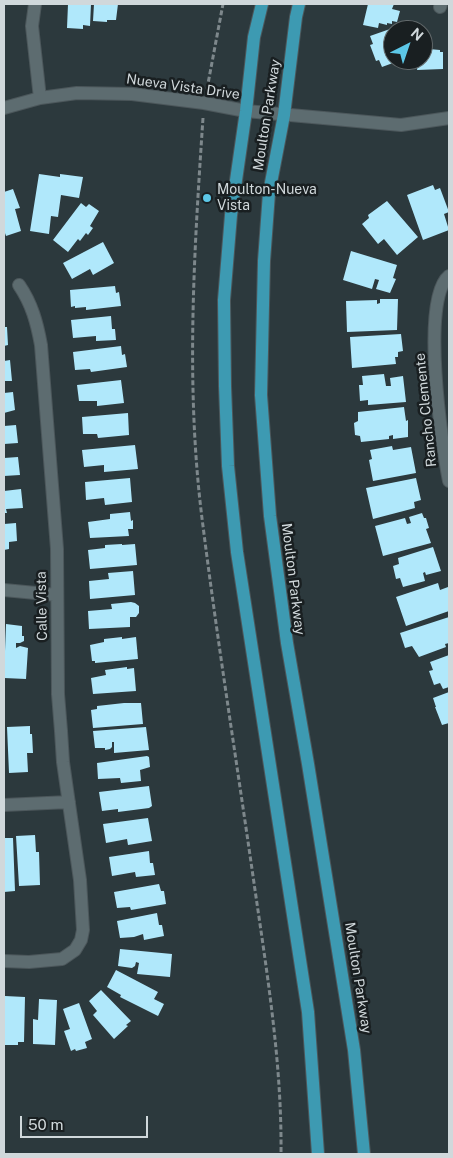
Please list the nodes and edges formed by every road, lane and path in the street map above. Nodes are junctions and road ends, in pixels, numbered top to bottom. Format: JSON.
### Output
{"nodes":[{"id":1,"x":35,"y":4,"type":"edge"},
{"id":2,"x":262,"y":4,"type":"edge"},
{"id":3,"x":299,"y":4,"type":"edge"},
{"id":4,"x":40,"y":98,"type":"junction"},
{"id":5,"x":4,"y":108,"type":"edge"},
{"id":6,"x":246,"y":111,"type":"junction"},
{"id":7,"x":284,"y":115,"type":"junction"},
{"id":8,"x":449,"y":118,"type":"edge"},
{"id":9,"x":448,"y":277,"type":"edge"},
{"id":10,"x":19,"y":285,"type":"dead end"},
{"id":11,"x":446,"y":449,"type":"edge"},
{"id":12,"x":449,"y":481,"type":"edge"},
{"id":13,"x":4,"y":590,"type":"edge"},
{"id":14,"x":56,"y":595,"type":"junction"},
{"id":15,"x":69,"y":802,"type":"junction"},
{"id":16,"x":4,"y":805,"type":"edge"},
{"id":17,"x":4,"y":961,"type":"edge"},
{"id":18,"x":318,"y":1154,"type":"edge"},
{"id":19,"x":364,"y":1154,"type":"edge"}],
"edges":[{"from":1,"to":4,"type":"street"},
{"from":2,"to":6,"type":"main road","name":"Moulton Parkway"},
{"from":3,"to":7,"type":"main road","name":"Moulton Parkway"},
{"from":4,"to":5,"type":"street","name":"Nueva Vista Drive"},
{"from":4,"to":6,"type":"street","name":"Nueva Vista Drive"},
{"from":6,"to":7,"type":"street","name":"Nueva Vista Drive"},
{"from":6,"to":18,"type":"main road","name":"Moulton Parkway"},
{"from":7,"to":8,"type":"street","name":"Nueva Vista Drive"},
{"from":7,"to":19,"type":"main road","name":"Moulton Parkway"},
{"from":9,"to":11,"type":"street","name":"Rancho Clemente"},
{"from":10,"to":14,"type":"street","name":"Calle Vista"},
{"from":11,"to":12,"type":"street","name":"Rancho Clemente"},
{"from":13,"to":14,"type":"street"},
{"from":14,"to":15,"type":"street","name":"Calle Vista"},
{"from":15,"to":16,"type":"street"},
{"from":15,"to":17,"type":"street","name":"Calle Vista"}]}
